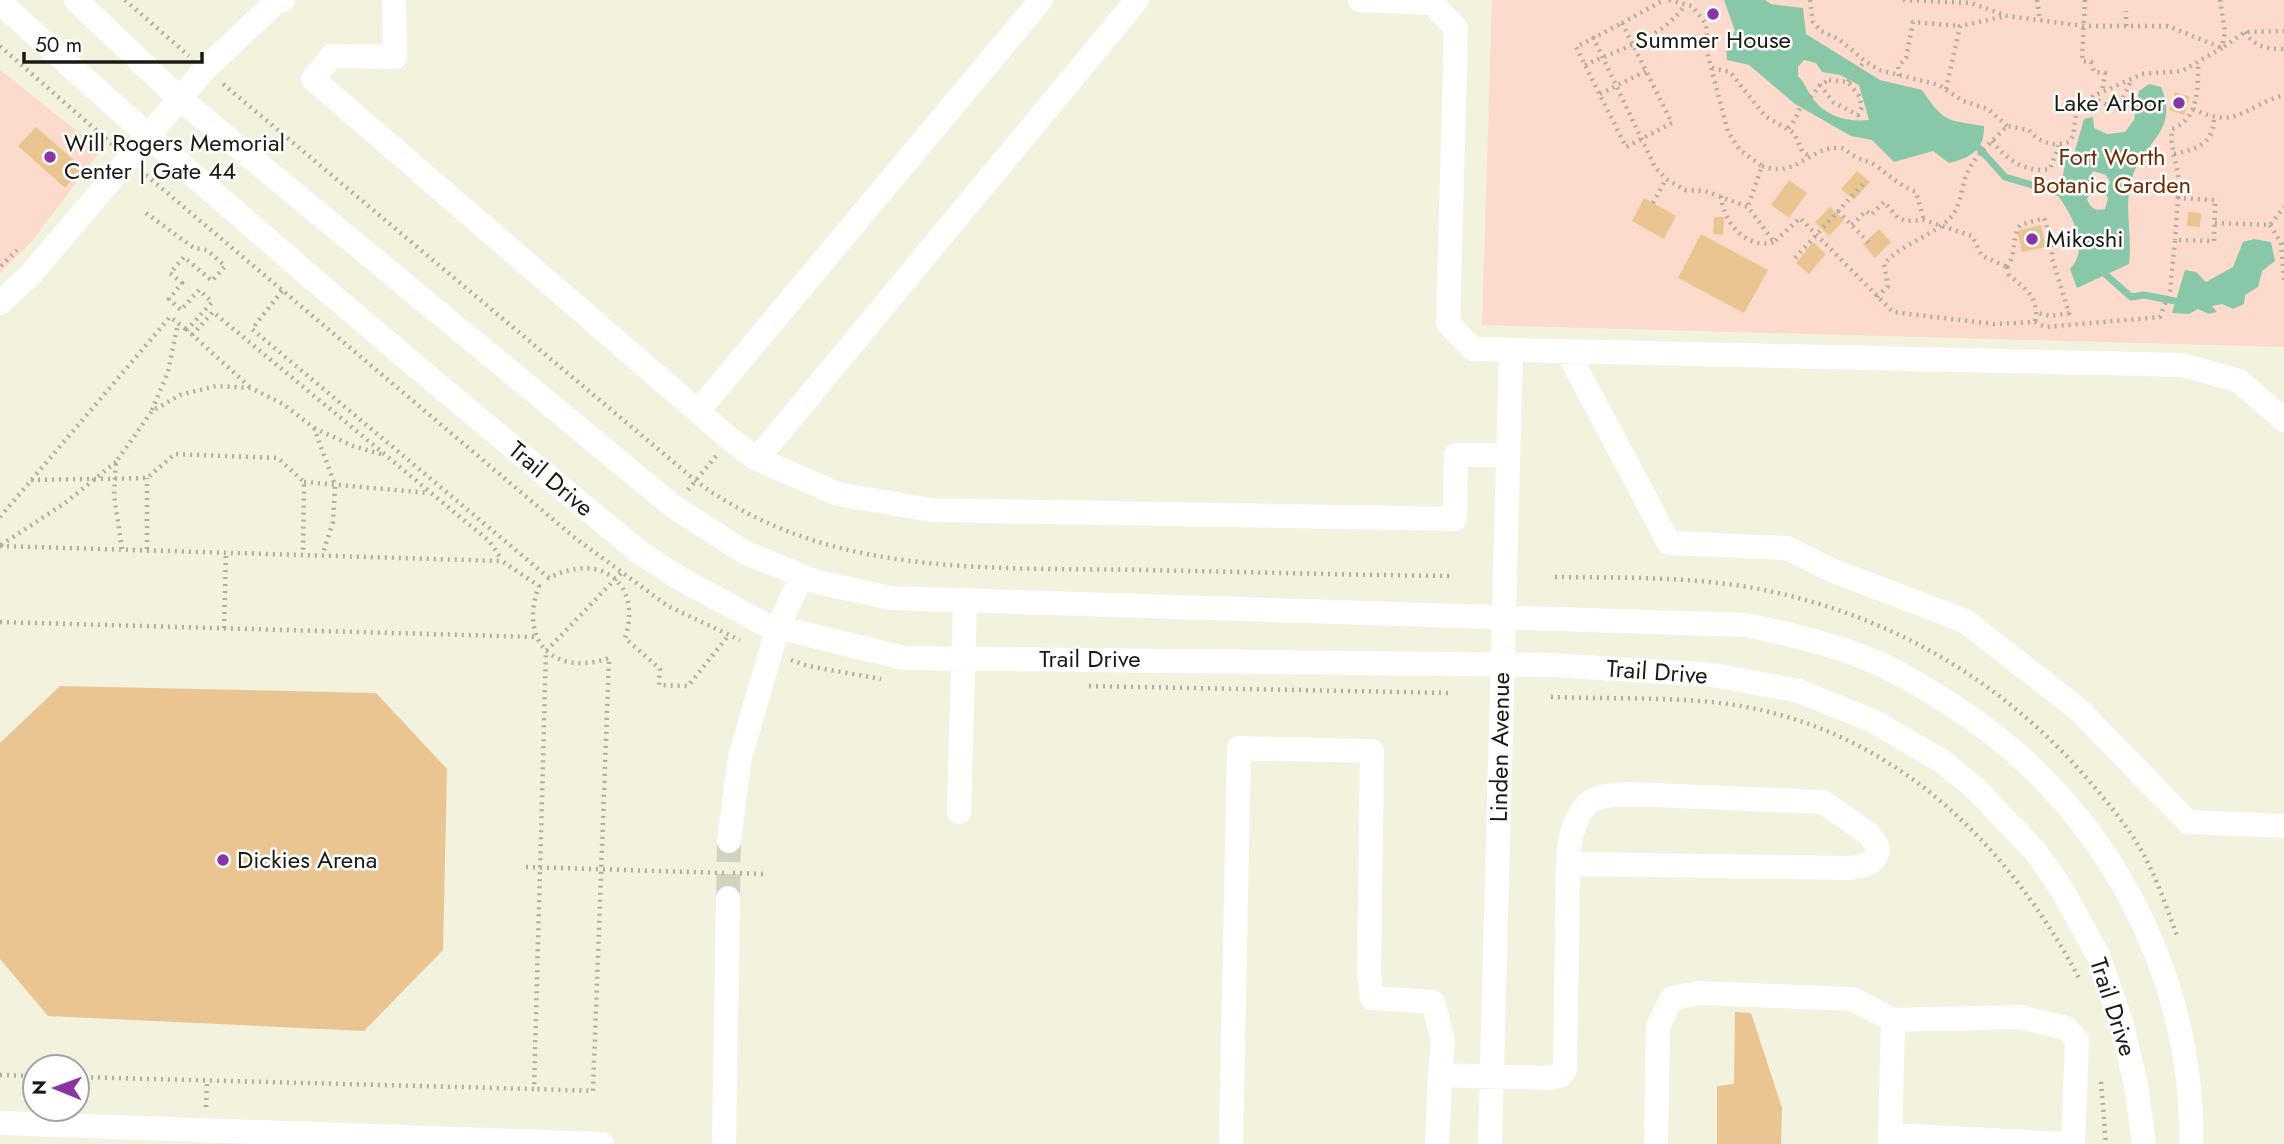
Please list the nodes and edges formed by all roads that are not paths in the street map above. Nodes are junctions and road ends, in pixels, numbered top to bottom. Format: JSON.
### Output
{"nodes":[{"id":1,"x":76,"y":0,"type":"edge"},
{"id":2,"x":283,"y":0,"type":"edge"},
{"id":3,"x":394,"y":0,"type":"edge"},
{"id":4,"x":1041,"y":0,"type":"edge"},
{"id":5,"x":1137,"y":0,"type":"edge"},
{"id":6,"x":1360,"y":0,"type":"edge"},
{"id":7,"x":0,"y":2,"type":"edge"},
{"id":8,"x":180,"y":99,"type":"junction"},
{"id":9,"x":148,"y":138,"type":"junction"},
{"id":10,"x":0,"y":303,"type":"edge"},
{"id":11,"x":1511,"y":350,"type":"junction"},
{"id":12,"x":1567,"y":351,"type":"junction"},
{"id":13,"x":698,"y":411,"type":"junction"},
{"id":14,"x":2284,"y":420,"type":"edge"},
{"id":15,"x":1507,"y":455,"type":"junction"},
{"id":16,"x":757,"y":459,"type":"junction"},
{"id":17,"x":802,"y":576,"type":"junction"},
{"id":18,"x":965,"y":600,"type":"junction"},
{"id":19,"x":1504,"y":617,"type":"junction"},
{"id":20,"x":778,"y":627,"type":"junction"},
{"id":21,"x":965,"y":658,"type":"junction"},
{"id":22,"x":1502,"y":664,"type":"junction"},
{"id":23,"x":959,"y":813,"type":"dead end"},
{"id":24,"x":2284,"y":825,"type":"edge"},
{"id":25,"x":729,"y":841,"type":"tunnel mouth"},
{"id":26,"x":1568,"y":864,"type":"junction"},
{"id":27,"x":728,"y":898,"type":"tunnel mouth"},
{"id":28,"x":1893,"y":1020,"type":"junction"},
{"id":29,"x":1440,"y":1075,"type":"junction"},
{"id":30,"x":1492,"y":1076,"type":"junction"},
{"id":31,"x":0,"y":1122,"type":"edge"},
{"id":32,"x":1891,"y":1140,"type":"edge"},
{"id":33,"x":602,"y":1144,"type":"edge"},
{"id":34,"x":724,"y":1144,"type":"edge"},
{"id":35,"x":1231,"y":1144,"type":"edge"},
{"id":36,"x":1437,"y":1144,"type":"edge"},
{"id":37,"x":1489,"y":1144,"type":"edge"},
{"id":38,"x":1656,"y":1144,"type":"edge"},
{"id":39,"x":2067,"y":1144,"type":"edge"},
{"id":40,"x":2073,"y":1144,"type":"edge"},
{"id":41,"x":2144,"y":1144,"type":"edge"},
{"id":42,"x":2190,"y":1144,"type":"edge"}],
"edges":[{"from":1,"to":8,"type":"street","name":"Trail Drive"},
{"from":2,"to":8,"type":"street"},
{"from":3,"to":13,"type":"street"},
{"from":4,"to":13,"type":"street"},
{"from":5,"to":16,"type":"street"},
{"from":6,"to":11,"type":"street"},
{"from":7,"to":9,"type":"street","name":"Trail Drive"},
{"from":8,"to":9,"type":"street"},
{"from":8,"to":17,"type":"street","name":"Trail Drive"},
{"from":9,"to":10,"type":"street"},
{"from":9,"to":20,"type":"street","name":"Trail Drive"},
{"from":11,"to":12,"type":"street"},
{"from":11,"to":15,"type":"street","name":"Linden Avenue"},
{"from":12,"to":14,"type":"street"},
{"from":12,"to":24,"type":"street"},
{"from":13,"to":16,"type":"street"},
{"from":15,"to":16,"type":"street"},
{"from":15,"to":19,"type":"street","name":"Linden Avenue"},
{"from":17,"to":18,"type":"street","name":"Trail Drive"},
{"from":17,"to":20,"type":"street"},
{"from":18,"to":19,"type":"street","name":"Trail Drive"},
{"from":18,"to":21,"type":"street"},
{"from":19,"to":22,"type":"street","name":"Linden Avenue"},
{"from":19,"to":42,"type":"street","name":"Trail Drive"},
{"from":20,"to":21,"type":"street","name":"Trail Drive"},
{"from":20,"to":25,"type":"street"},
{"from":21,"to":22,"type":"street","name":"Trail Drive"},
{"from":21,"to":23,"type":"street"},
{"from":22,"to":30,"type":"street","name":"Linden Avenue"},
{"from":22,"to":41,"type":"street","name":"Trail Drive"},
{"from":26,"to":26,"type":"street"},
{"from":26,"to":30,"type":"street"},
{"from":27,"to":34,"type":"street"},
{"from":28,"to":32,"type":"street"},
{"from":28,"to":38,"type":"street"},
{"from":28,"to":40,"type":"street"},
{"from":29,"to":30,"type":"street"},
{"from":29,"to":35,"type":"street"},
{"from":29,"to":36,"type":"street"},
{"from":30,"to":37,"type":"street","name":"Linden Avenue"},
{"from":31,"to":33,"type":"street"},
{"from":32,"to":39,"type":"street"}]}
